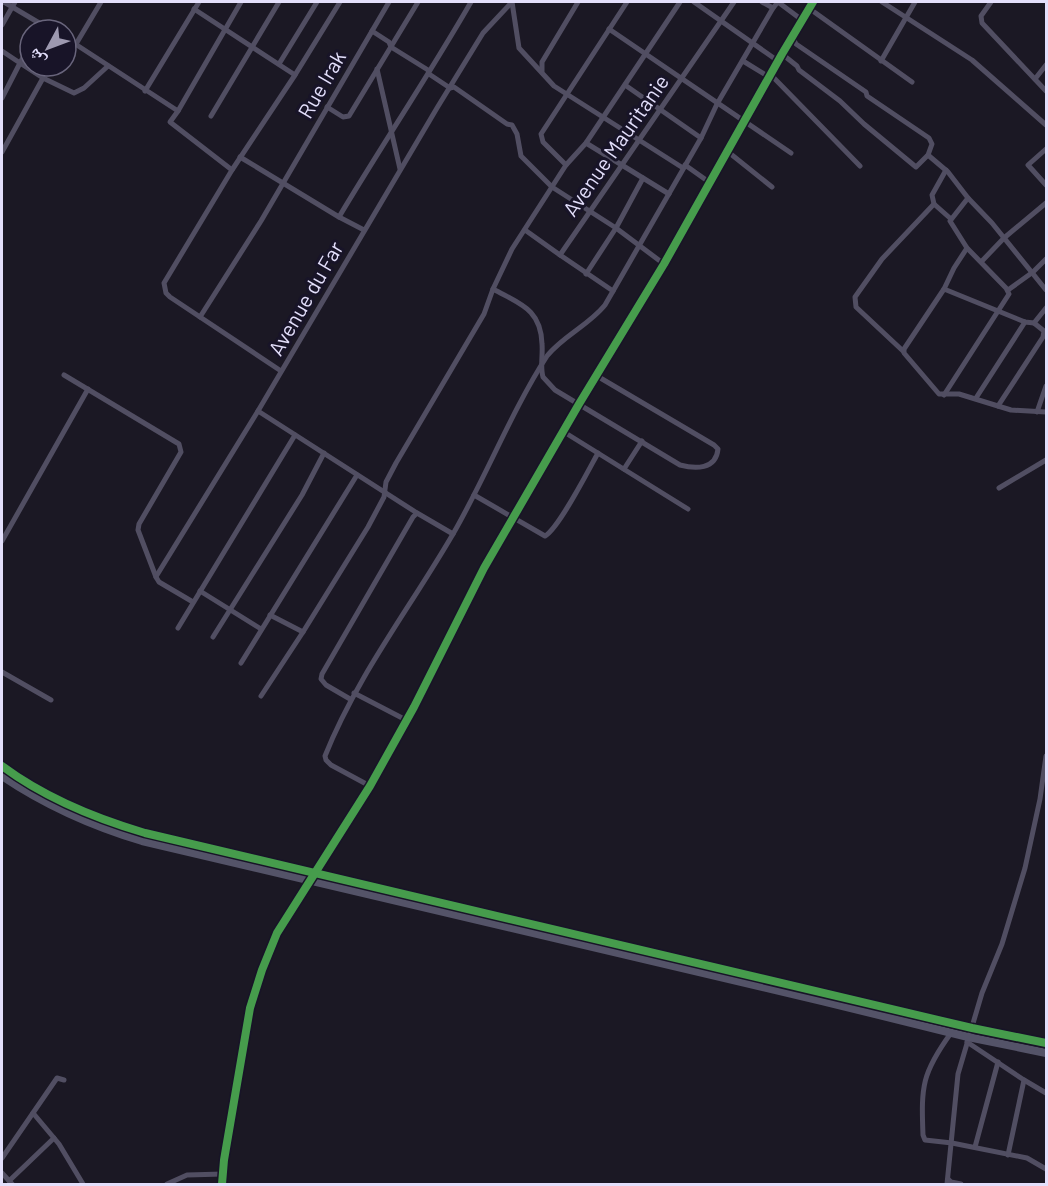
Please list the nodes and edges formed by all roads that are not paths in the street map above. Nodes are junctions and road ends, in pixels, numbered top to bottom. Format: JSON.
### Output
{"nodes":[{"id":1,"x":4,"y":2,"type":"edge"},
{"id":2,"x":15,"y":2,"type":"edge"},
{"id":3,"x":101,"y":2,"type":"edge"},
{"id":4,"x":199,"y":2,"type":"edge"},
{"id":5,"x":241,"y":2,"type":"edge"},
{"id":6,"x":279,"y":2,"type":"edge"},
{"id":7,"x":317,"y":2,"type":"edge"},
{"id":8,"x":340,"y":2,"type":"edge"},
{"id":9,"x":389,"y":2,"type":"edge"},
{"id":10,"x":418,"y":2,"type":"edge"},
{"id":11,"x":471,"y":2,"type":"edge"},
{"id":12,"x":512,"y":2,"type":"edge"},
{"id":13,"x":578,"y":2,"type":"edge"},
{"id":14,"x":627,"y":2,"type":"edge"},
{"id":15,"x":680,"y":2,"type":"edge"},
{"id":16,"x":694,"y":2,"type":"edge"},
{"id":17,"x":734,"y":2,"type":"edge"},
{"id":18,"x":762,"y":2,"type":"edge"},
{"id":19,"x":813,"y":2,"type":"edge"},
{"id":20,"x":882,"y":2,"type":"edge"},
{"id":21,"x":915,"y":2,"type":"edge"},
{"id":22,"x":991,"y":2,"type":"edge"},
{"id":23,"x":12,"y":8,"type":"junction"},
{"id":24,"x":773,"y":8,"type":"junction"},
{"id":25,"x":194,"y":9,"type":"junction"},
{"id":26,"x":810,"y":9,"type":"junction"},
{"id":27,"x":906,"y":17,"type":"junction"},
{"id":28,"x":26,"y":18,"type":"edge"},
{"id":29,"x":720,"y":20,"type":"junction"},
{"id":30,"x":802,"y":20,"type":"junction"},
{"id":31,"x":2,"y":25,"type":"edge"},
{"id":32,"x":225,"y":29,"type":"junction"},
{"id":33,"x":609,"y":29,"type":"junction"},
{"id":34,"x":372,"y":31,"type":"junction"},
{"id":35,"x":792,"y":36,"type":"junction"},
{"id":36,"x":78,"y":41,"type":"edge"},
{"id":37,"x":752,"y":44,"type":"junction"},
{"id":38,"x":78,"y":45,"type":"edge"},
{"id":39,"x":252,"y":46,"type":"junction"},
{"id":40,"x":391,"y":47,"type":"junction"},
{"id":41,"x":2,"y":51,"type":"edge"},
{"id":42,"x":782,"y":54,"type":"junction"},
{"id":43,"x":645,"y":55,"type":"junction"},
{"id":44,"x":743,"y":61,"type":"junction"},
{"id":45,"x":778,"y":61,"type":"junction"},
{"id":46,"x":881,"y":61,"type":"junction"},
{"id":47,"x":18,"y":62,"type":"edge"},
{"id":48,"x":279,"y":64,"type":"junction"},
{"id":49,"x":108,"y":66,"type":"junction"},
{"id":50,"x":1046,"y":66,"type":"edge"},
{"id":51,"x":18,"y":67,"type":"edge"},
{"id":52,"x":377,"y":69,"type":"junction"},
{"id":53,"x":542,"y":72,"type":"junction"},
{"id":54,"x":429,"y":74,"type":"junction"},
{"id":55,"x":295,"y":75,"type":"junction"},
{"id":56,"x":770,"y":77,"type":"junction"},
{"id":57,"x":43,"y":78,"type":"joint"},
{"id":58,"x":681,"y":78,"type":"junction"},
{"id":59,"x":1035,"y":79,"type":"junction"},
{"id":60,"x":912,"y":82,"type":"dead end"},
{"id":61,"x":625,"y":85,"type":"junction"},
{"id":62,"x":450,"y":88,"type":"junction"},
{"id":63,"x":145,"y":91,"type":"junction"},
{"id":64,"x":1047,"y":91,"type":"edge"},
{"id":65,"x":566,"y":94,"type":"junction"},
{"id":66,"x":2,"y":98,"type":"edge"},
{"id":67,"x":717,"y":104,"type":"junction"},
{"id":68,"x":327,"y":107,"type":"junction"},
{"id":69,"x":660,"y":109,"type":"junction"},
{"id":70,"x":178,"y":111,"type":"junction"},
{"id":71,"x":211,"y":116,"type":"dead end"},
{"id":72,"x":603,"y":118,"type":"junction"},
{"id":73,"x":744,"y":121,"type":"junction"},
{"id":74,"x":1047,"y":125,"type":"edge"},
{"id":75,"x":391,"y":130,"type":"junction"},
{"id":76,"x":701,"y":138,"type":"junction"},
{"id":77,"x":639,"y":140,"type":"junction"},
{"id":78,"x":586,"y":143,"type":"junction"},
{"id":79,"x":1047,"y":149,"type":"edge"},
{"id":80,"x":727,"y":151,"type":"junction"},
{"id":81,"x":2,"y":152,"type":"edge"},
{"id":82,"x":791,"y":153,"type":"dead end"},
{"id":83,"x":928,"y":154,"type":"junction"},
{"id":84,"x":240,"y":158,"type":"junction"},
{"id":85,"x":566,"y":165,"type":"junction"},
{"id":86,"x":621,"y":165,"type":"junction"},
{"id":87,"x":684,"y":166,"type":"junction"},
{"id":88,"x":860,"y":166,"type":"dead end"},
{"id":89,"x":400,"y":169,"type":"junction"},
{"id":90,"x":232,"y":170,"type":"junction"},
{"id":91,"x":946,"y":170,"type":"junction"},
{"id":92,"x":643,"y":178,"type":"junction"},
{"id":93,"x":709,"y":182,"type":"junction"},
{"id":94,"x":283,"y":184,"type":"junction"},
{"id":95,"x":1047,"y":185,"type":"edge"},
{"id":96,"x":552,"y":187,"type":"junction"},
{"id":97,"x":772,"y":187,"type":"dead end"},
{"id":98,"x":669,"y":194,"type":"junction"},
{"id":99,"x":968,"y":198,"type":"junction"},
{"id":100,"x":1047,"y":203,"type":"edge"},
{"id":101,"x":934,"y":204,"type":"junction"},
{"id":102,"x":589,"y":211,"type":"junction"},
{"id":103,"x":339,"y":217,"type":"junction"},
{"id":104,"x":951,"y":219,"type":"junction"},
{"id":105,"x":616,"y":228,"type":"junction"},
{"id":106,"x":364,"y":230,"type":"junction"},
{"id":107,"x":525,"y":230,"type":"junction"},
{"id":108,"x":1004,"y":238,"type":"junction"},
{"id":109,"x":639,"y":245,"type":"junction"},
{"id":110,"x":968,"y":248,"type":"junction"},
{"id":111,"x":560,"y":255,"type":"junction"},
{"id":112,"x":1047,"y":259,"type":"edge"},
{"id":113,"x":982,"y":261,"type":"junction"},
{"id":114,"x":664,"y":264,"type":"junction"},
{"id":115,"x":1033,"y":272,"type":"junction"},
{"id":116,"x":586,"y":274,"type":"junction"},
{"id":117,"x":493,"y":289,"type":"junction"},
{"id":118,"x":944,"y":289,"type":"junction"},
{"id":119,"x":1008,"y":290,"type":"junction"},
{"id":120,"x":1047,"y":290,"type":"edge"},
{"id":121,"x":613,"y":291,"type":"junction"},
{"id":122,"x":1047,"y":308,"type":"edge"},
{"id":123,"x":999,"y":310,"type":"junction"},
{"id":124,"x":200,"y":317,"type":"junction"},
{"id":125,"x":1025,"y":322,"type":"junction"},
{"id":126,"x":1034,"y":323,"type":"junction"},
{"id":127,"x":903,"y":351,"type":"junction"},
{"id":128,"x":542,"y":365,"type":"junction"},
{"id":129,"x":282,"y":371,"type":"junction"},
{"id":130,"x":64,"y":375,"type":"dead end"},
{"id":131,"x":597,"y":376,"type":"junction"},
{"id":132,"x":1047,"y":386,"type":"edge"},
{"id":133,"x":88,"y":389,"type":"junction"},
{"id":134,"x":944,"y":395,"type":"junction"},
{"id":135,"x":976,"y":398,"type":"junction"},
{"id":136,"x":579,"y":404,"type":"junction"},
{"id":137,"x":998,"y":406,"type":"junction"},
{"id":138,"x":258,"y":411,"type":"junction"},
{"id":139,"x":1037,"y":412,"type":"junction"},
{"id":140,"x":1047,"y":412,"type":"edge"},
{"id":141,"x":564,"y":432,"type":"junction"},
{"id":142,"x":295,"y":435,"type":"junction"},
{"id":143,"x":642,"y":441,"type":"junction"},
{"id":144,"x":324,"y":453,"type":"junction"},
{"id":145,"x":598,"y":453,"type":"junction"},
{"id":146,"x":1047,"y":460,"type":"edge"},
{"id":147,"x":624,"y":469,"type":"junction"},
{"id":148,"x":357,"y":475,"type":"junction"},
{"id":149,"x":999,"y":488,"type":"dead end"},
{"id":150,"x":384,"y":492,"type":"junction"},
{"id":151,"x":474,"y":495,"type":"junction"},
{"id":152,"x":688,"y":509,"type":"dead end"},
{"id":153,"x":417,"y":513,"type":"junction"},
{"id":154,"x":513,"y":519,"type":"junction"},
{"id":155,"x":453,"y":534,"type":"junction"},
{"id":156,"x":2,"y":541,"type":"edge"},
{"id":157,"x":156,"y":577,"type":"junction"},
{"id":158,"x":200,"y":591,"type":"junction"},
{"id":159,"x":193,"y":602,"type":"junction"},
{"id":160,"x":230,"y":611,"type":"junction"},
{"id":161,"x":270,"y":615,"type":"junction"},
{"id":162,"x":178,"y":628,"type":"dead end"},
{"id":163,"x":261,"y":629,"type":"junction"},
{"id":164,"x":303,"y":632,"type":"junction"},
{"id":165,"x":213,"y":638,"type":"dead end"},
{"id":166,"x":241,"y":663,"type":"dead end"},
{"id":167,"x":2,"y":672,"type":"edge"},
{"id":168,"x":354,"y":693,"type":"junction"},
{"id":169,"x":261,"y":696,"type":"dead end"},
{"id":170,"x":350,"y":699,"type":"junction"},
{"id":171,"x":51,"y":700,"type":"dead end"},
{"id":172,"x":406,"y":720,"type":"junction"},
{"id":173,"x":1047,"y":756,"type":"edge"},
{"id":174,"x":2,"y":766,"type":"edge"},
{"id":175,"x":2,"y":776,"type":"edge"},
{"id":176,"x":370,"y":786,"type":"junction"},
{"id":177,"x":315,"y":873,"type":"junction"},
{"id":178,"x":310,"y":881,"type":"junction"},
{"id":179,"x":972,"y":1028,"type":"junction"},
{"id":180,"x":951,"y":1033,"type":"junction"},
{"id":181,"x":967,"y":1040,"type":"junction"},
{"id":182,"x":1047,"y":1043,"type":"edge"},
{"id":183,"x":1047,"y":1053,"type":"edge"},
{"id":184,"x":998,"y":1062,"type":"junction"},
{"id":185,"x":64,"y":1080,"type":"dead end"},
{"id":186,"x":1024,"y":1080,"type":"junction"},
{"id":187,"x":1047,"y":1093,"type":"edge"},
{"id":188,"x":33,"y":1113,"type":"junction"},
{"id":189,"x":54,"y":1138,"type":"junction"},
{"id":190,"x":952,"y":1143,"type":"junction"},
{"id":191,"x":975,"y":1147,"type":"junction"},
{"id":192,"x":1008,"y":1155,"type":"junction"},
{"id":193,"x":2,"y":1158,"type":"edge"},
{"id":194,"x":1047,"y":1169,"type":"edge"},
{"id":195,"x":2,"y":1173,"type":"edge"},
{"id":196,"x":223,"y":1174,"type":"junction"},
{"id":197,"x":947,"y":1182,"type":"edge"},
{"id":198,"x":11,"y":1183,"type":"edge"},
{"id":199,"x":83,"y":1185,"type":"edge"},
{"id":200,"x":167,"y":1185,"type":"edge"},
{"id":201,"x":222,"y":1185,"type":"edge"},
{"id":202,"x":961,"y":1185,"type":"edge"}],
"edges":[{"from":1,"to":23,"type":"street"},
{"from":2,"to":23,"type":"street"},
{"from":3,"to":36,"type":"street"},
{"from":4,"to":25,"type":"street"},
{"from":5,"to":32,"type":"street"},
{"from":6,"to":39,"type":"street"},
{"from":7,"to":48,"type":"street"},
{"from":8,"to":55,"type":"street"},
{"from":9,"to":34,"type":"street","name":"Rue Irak"},
{"from":10,"to":40,"type":"street"},
{"from":11,"to":54,"type":"street"},
{"from":12,"to":53,"type":"street"},
{"from":12,"to":62,"type":"street","name":"Avenue du Far"},
{"from":13,"to":53,"type":"street"},
{"from":14,"to":33,"type":"street"},
{"from":15,"to":43,"type":"street"},
{"from":16,"to":29,"type":"street"},
{"from":17,"to":29,"type":"street","name":"Avenue Mauritanie"},
{"from":18,"to":24,"type":"street"},
{"from":19,"to":26,"type":"street"},
{"from":20,"to":27,"type":"street"},
{"from":21,"to":27,"type":"street"},
{"from":22,"to":59,"type":"street"},
{"from":23,"to":28,"type":"street"},
{"from":23,"to":31,"type":"street"},
{"from":24,"to":30,"type":"street"},
{"from":24,"to":37,"type":"street"},
{"from":25,"to":32,"type":"street"},
{"from":25,"to":63,"type":"street"},
{"from":26,"to":30,"type":"street"},
{"from":26,"to":46,"type":"street"},
{"from":27,"to":46,"type":"street"},
{"from":27,"to":74,"type":"street"},
{"from":29,"to":37,"type":"street"},
{"from":29,"to":58,"type":"street","name":"Avenue Mauritanie"},
{"from":30,"to":35,"type":"street"},
{"from":32,"to":39,"type":"street"},
{"from":32,"to":70,"type":"street"},
{"from":33,"to":43,"type":"street"},
{"from":33,"to":65,"type":"street"},
{"from":34,"to":40,"type":"street"},
{"from":34,"to":68,"type":"street","name":"Rue Irak"},
{"from":35,"to":42,"type":"street"},
{"from":35,"to":83,"type":"street"},
{"from":37,"to":44,"type":"street"},
{"from":37,"to":45,"type":"street"},
{"from":38,"to":49,"type":"street"},
{"from":39,"to":48,"type":"street"},
{"from":39,"to":71,"type":"street"},
{"from":40,"to":52,"type":"street"},
{"from":40,"to":54,"type":"street"},
{"from":41,"to":47,"type":"street"},
{"from":42,"to":45,"type":"street"},
{"from":42,"to":83,"type":"street"},
{"from":43,"to":58,"type":"street"},
{"from":43,"to":61,"type":"street"},
{"from":44,"to":56,"type":"street"},
{"from":44,"to":67,"type":"street"},
{"from":45,"to":56,"type":"street"},
{"from":46,"to":60,"type":"street"},
{"from":48,"to":55,"type":"street"},
{"from":49,"to":57,"type":"street"},
{"from":49,"to":63,"type":"street"},
{"from":50,"to":59,"type":"street"},
{"from":51,"to":66,"type":"street"},
{"from":52,"to":68,"type":"street"},
{"from":52,"to":75,"type":"street"},
{"from":53,"to":65,"type":"street"},
{"from":54,"to":62,"type":"street"},
{"from":54,"to":75,"type":"street"},
{"from":55,"to":84,"type":"street"},
{"from":56,"to":73,"type":"street"},
{"from":56,"to":88,"type":"street"},
{"from":57,"to":81,"type":"street"},
{"from":58,"to":67,"type":"street"},
{"from":58,"to":69,"type":"street","name":"Avenue Mauritanie"},
{"from":59,"to":64,"type":"street"},
{"from":61,"to":69,"type":"street"},
{"from":61,"to":72,"type":"street"},
{"from":62,"to":89,"type":"street","name":"Avenue du Far"},
{"from":62,"to":96,"type":"street"},
{"from":63,"to":70,"type":"street"},
{"from":65,"to":72,"type":"street"},
{"from":65,"to":85,"type":"street"},
{"from":67,"to":73,"type":"street"},
{"from":67,"to":76,"type":"street"},
{"from":68,"to":94,"type":"street","name":"Rue Irak"},
{"from":69,"to":76,"type":"street"},
{"from":69,"to":77,"type":"street","name":"Avenue Mauritanie"},
{"from":70,"to":90,"type":"street"},
{"from":72,"to":77,"type":"street"},
{"from":72,"to":78,"type":"street"},
{"from":73,"to":80,"type":"street"},
{"from":73,"to":82,"type":"street"},
{"from":75,"to":89,"type":"street"},
{"from":75,"to":103,"type":"street"},
{"from":76,"to":87,"type":"street"},
{"from":77,"to":86,"type":"street","name":"Avenue Mauritanie"},
{"from":77,"to":87,"type":"street"},
{"from":78,"to":85,"type":"street"},
{"from":78,"to":86,"type":"street"},
{"from":79,"to":95,"type":"street"},
{"from":80,"to":93,"type":"street"},
{"from":80,"to":97,"type":"street"},
{"from":83,"to":91,"type":"street"},
{"from":84,"to":90,"type":"street"},
{"from":84,"to":94,"type":"street"},
{"from":85,"to":96,"type":"street"},
{"from":86,"to":92,"type":"street"},
{"from":86,"to":102,"type":"street","name":"Avenue Mauritanie"},
{"from":87,"to":93,"type":"street"},
{"from":87,"to":98,"type":"street"},
{"from":89,"to":106,"type":"street","name":"Avenue du Far"},
{"from":90,"to":124,"type":"street"},
{"from":91,"to":99,"type":"street"},
{"from":91,"to":101,"type":"street"},
{"from":92,"to":98,"type":"street"},
{"from":92,"to":105,"type":"street"},
{"from":93,"to":114,"type":"street"},
{"from":94,"to":103,"type":"street"},
{"from":94,"to":124,"type":"street","name":"Rue Irak"},
{"from":96,"to":102,"type":"street"},
{"from":96,"to":107,"type":"street"},
{"from":98,"to":109,"type":"street"},
{"from":99,"to":104,"type":"street"},
{"from":99,"to":108,"type":"street"},
{"from":100,"to":108,"type":"street"},
{"from":101,"to":104,"type":"street"},
{"from":101,"to":127,"type":"street"},
{"from":102,"to":105,"type":"street"},
{"from":102,"to":111,"type":"street","name":"Avenue Mauritanie"},
{"from":103,"to":106,"type":"street"},
{"from":104,"to":110,"type":"street"},
{"from":105,"to":109,"type":"street"},
{"from":105,"to":116,"type":"street"},
{"from":106,"to":129,"type":"street","name":"Avenue du Far"},
{"from":107,"to":111,"type":"street"},
{"from":107,"to":117,"type":"street"},
{"from":108,"to":113,"type":"street"},
{"from":108,"to":115,"type":"street"},
{"from":109,"to":114,"type":"street"},
{"from":109,"to":121,"type":"street"},
{"from":110,"to":113,"type":"street"},
{"from":110,"to":118,"type":"street"},
{"from":111,"to":116,"type":"street"},
{"from":112,"to":115,"type":"street"},
{"from":113,"to":119,"type":"street"},
{"from":114,"to":131,"type":"street"},
{"from":115,"to":119,"type":"street"},
{"from":115,"to":120,"type":"street"},
{"from":116,"to":121,"type":"street"},
{"from":117,"to":128,"type":"street"},
{"from":117,"to":150,"type":"street"},
{"from":118,"to":123,"type":"street"},
{"from":118,"to":127,"type":"street"},
{"from":119,"to":123,"type":"street"},
{"from":121,"to":128,"type":"street"},
{"from":122,"to":126,"type":"street"},
{"from":123,"to":125,"type":"street"},
{"from":123,"to":134,"type":"street"},
{"from":124,"to":129,"type":"street"},
{"from":125,"to":126,"type":"street"},
{"from":125,"to":135,"type":"street"},
{"from":126,"to":137,"type":"street"},
{"from":127,"to":134,"type":"street"},
{"from":128,"to":136,"type":"street"},
{"from":128,"to":151,"type":"street"},
{"from":129,"to":138,"type":"street","name":"Avenue du Far"},
{"from":130,"to":133,"type":"street"},
{"from":131,"to":136,"type":"street"},
{"from":131,"to":143,"type":"street"},
{"from":132,"to":139,"type":"street"},
{"from":133,"to":156,"type":"street"},
{"from":133,"to":157,"type":"street"},
{"from":134,"to":135,"type":"street"},
{"from":135,"to":137,"type":"street"},
{"from":136,"to":141,"type":"street"},
{"from":136,"to":143,"type":"street"},
{"from":137,"to":139,"type":"street"},
{"from":138,"to":142,"type":"street"},
{"from":138,"to":157,"type":"street","name":"Avenue du Far"},
{"from":139,"to":140,"type":"street"},
{"from":141,"to":145,"type":"street"},
{"from":141,"to":154,"type":"street"},
{"from":142,"to":144,"type":"street"},
{"from":142,"to":158,"type":"street"},
{"from":143,"to":147,"type":"street"},
{"from":144,"to":148,"type":"street"},
{"from":144,"to":160,"type":"street"},
{"from":145,"to":147,"type":"street"},
{"from":145,"to":154,"type":"street"},
{"from":146,"to":149,"type":"street"},
{"from":147,"to":152,"type":"street"},
{"from":148,"to":150,"type":"street"},
{"from":148,"to":161,"type":"street"},
{"from":150,"to":153,"type":"street"},
{"from":150,"to":164,"type":"street"},
{"from":151,"to":154,"type":"street"},
{"from":151,"to":155,"type":"street"},
{"from":153,"to":155,"type":"street"},
{"from":153,"to":170,"type":"street"},
{"from":154,"to":172,"type":"street"},
{"from":155,"to":168,"type":"street"},
{"from":157,"to":159,"type":"street"},
{"from":158,"to":159,"type":"street"},
{"from":158,"to":160,"type":"street"},
{"from":159,"to":162,"type":"street"},
{"from":160,"to":163,"type":"street"},
{"from":160,"to":165,"type":"street"},
{"from":161,"to":163,"type":"street"},
{"from":161,"to":164,"type":"street"},
{"from":163,"to":166,"type":"street"},
{"from":164,"to":169,"type":"street"},
{"from":167,"to":171,"type":"street"},
{"from":168,"to":170,"type":"street"},
{"from":168,"to":172,"type":"street"},
{"from":170,"to":176,"type":"street"},
{"from":172,"to":176,"type":"street"},
{"from":173,"to":179,"type":"street"},
{"from":174,"to":177,"type":"street"},
{"from":175,"to":178,"type":"street"},
{"from":176,"to":177,"type":"street"},
{"from":177,"to":178,"type":"street"},
{"from":177,"to":179,"type":"street"},
{"from":178,"to":180,"type":"street"},
{"from":178,"to":196,"type":"street"},
{"from":179,"to":181,"type":"street"},
{"from":179,"to":182,"type":"street"},
{"from":180,"to":181,"type":"street"},
{"from":180,"to":190,"type":"street"},
{"from":181,"to":183,"type":"street"},
{"from":181,"to":184,"type":"street"},
{"from":181,"to":190,"type":"street"},
{"from":184,"to":186,"type":"street"},
{"from":184,"to":191,"type":"street"},
{"from":185,"to":188,"type":"street"},
{"from":186,"to":187,"type":"street"},
{"from":186,"to":192,"type":"street"},
{"from":188,"to":189,"type":"street"},
{"from":188,"to":193,"type":"street"},
{"from":189,"to":198,"type":"street"},
{"from":189,"to":199,"type":"street"},
{"from":190,"to":191,"type":"street"},
{"from":190,"to":197,"type":"street"},
{"from":191,"to":192,"type":"street"},
{"from":192,"to":194,"type":"street"},
{"from":195,"to":198,"type":"street"},
{"from":196,"to":200,"type":"street"},
{"from":196,"to":201,"type":"street"},
{"from":197,"to":202,"type":"street"}]}
